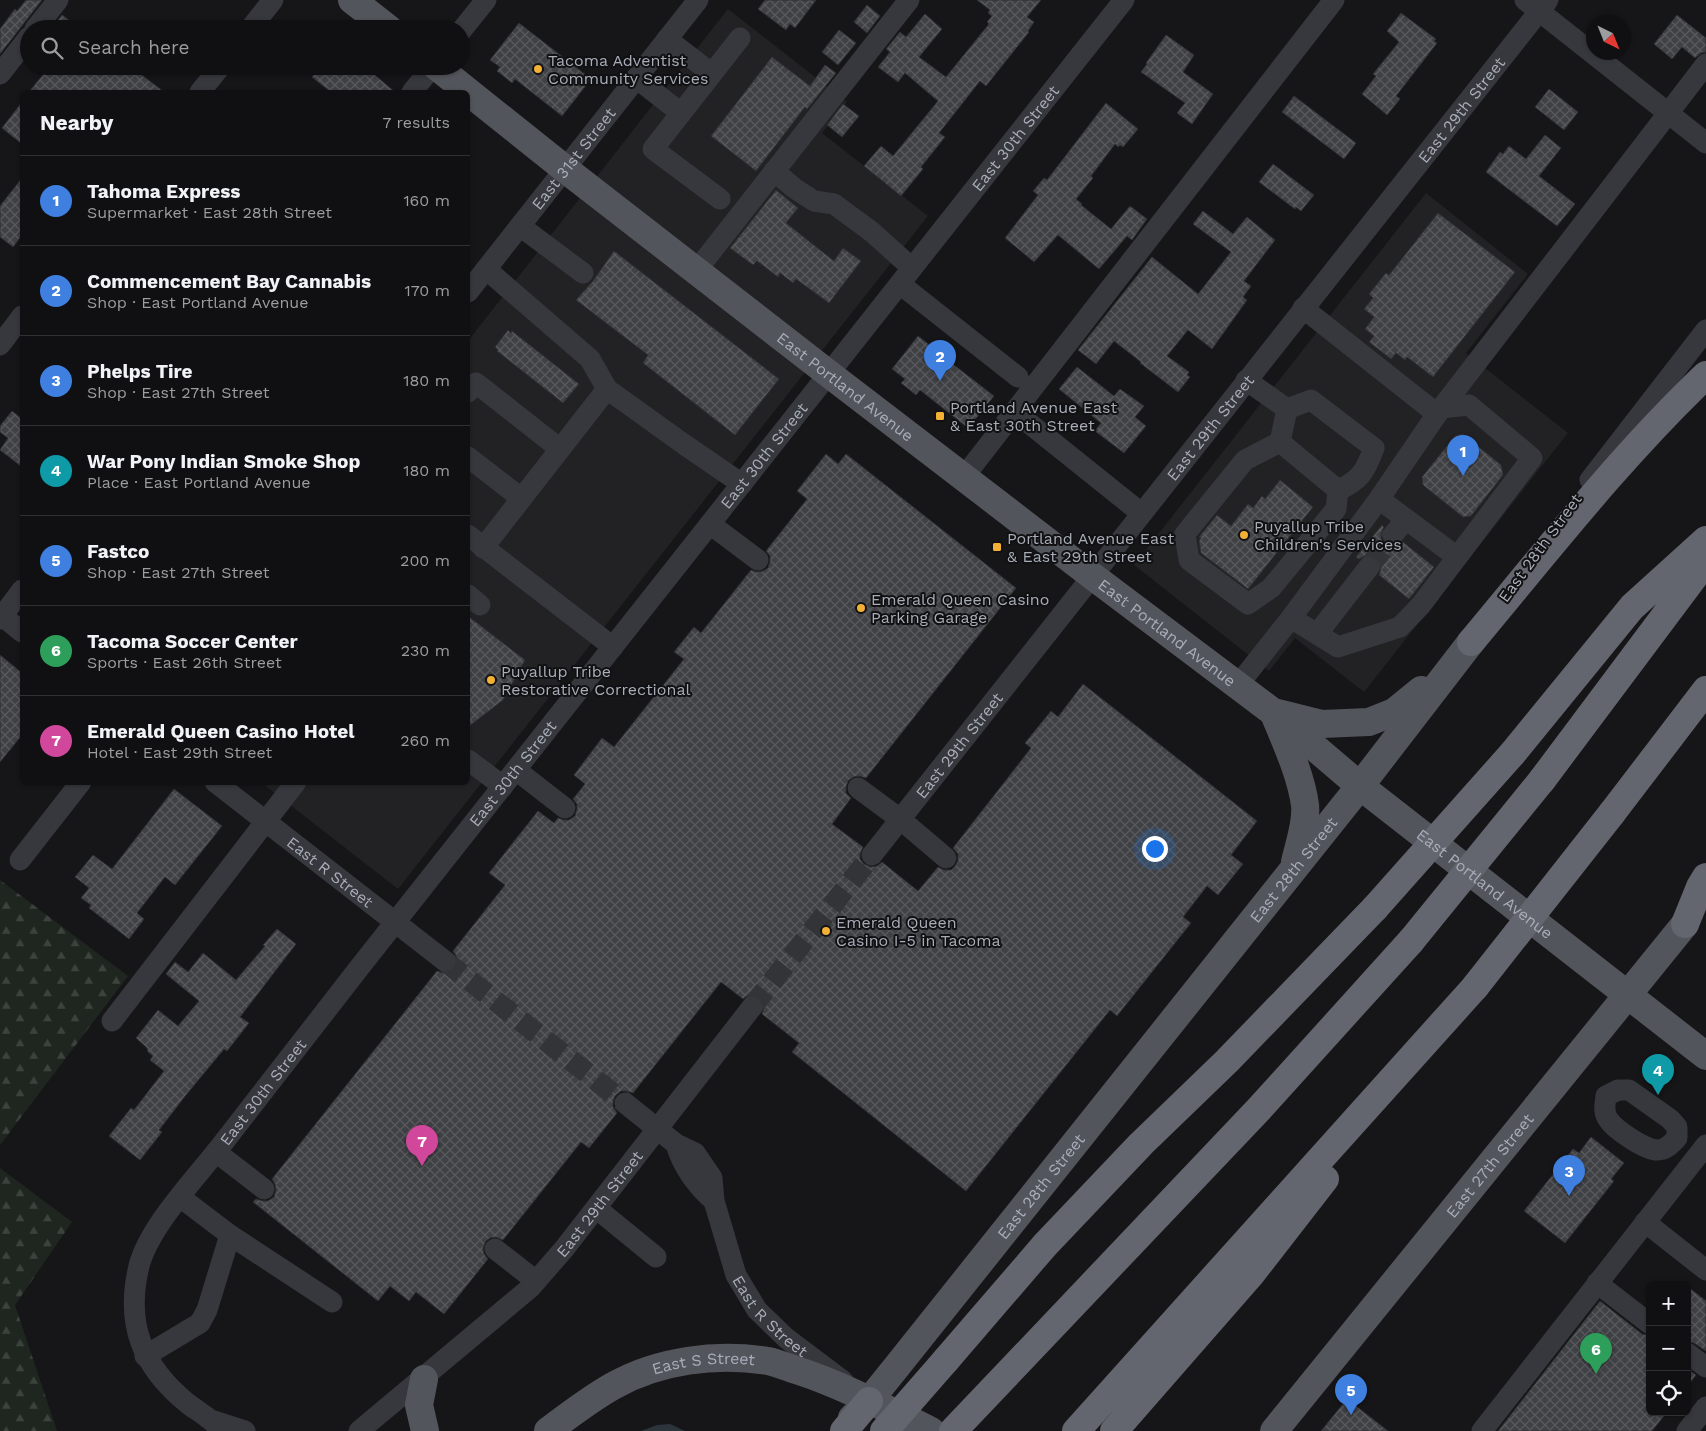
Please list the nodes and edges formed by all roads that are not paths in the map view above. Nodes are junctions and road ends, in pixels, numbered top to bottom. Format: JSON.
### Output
{"nodes":[{"id":1,"x":58,"y":0,"type":"edge"},
{"id":2,"x":273,"y":0,"type":"edge"},
{"id":3,"x":352,"y":0,"type":"edge"},
{"id":4,"x":486,"y":0,"type":"edge"},
{"id":5,"x":698,"y":0,"type":"edge"},
{"id":6,"x":909,"y":0,"type":"edge"},
{"id":7,"x":1124,"y":0,"type":"edge"},
{"id":8,"x":1334,"y":0,"type":"edge"},
{"id":9,"x":1538,"y":4,"type":"edge"},
{"id":10,"x":42,"y":20,"type":"edge"},
{"id":11,"x":257,"y":20,"type":"edge"},
{"id":12,"x":378,"y":20,"type":"edge"},
{"id":13,"x":470,"y":20,"type":"edge"},
{"id":14,"x":740,"y":38,"type":"dead end"},
{"id":15,"x":667,"y":39,"type":"junction"},
{"id":16,"x":20,"y":48,"type":"edge"},
{"id":17,"x":1706,"y":64,"type":"edge"},
{"id":18,"x":712,"y":73,"type":"junction"},
{"id":19,"x":0,"y":74,"type":"edge"},
{"id":20,"x":214,"y":75,"type":"edge"},
{"id":21,"x":426,"y":75,"type":"edge"},
{"id":22,"x":445,"y":75,"type":"edge"},
{"id":23,"x":636,"y":78,"type":"junction"},
{"id":24,"x":202,"y":90,"type":"edge"},
{"id":25,"x":414,"y":90,"type":"edge"},
{"id":26,"x":464,"y":90,"type":"edge"},
{"id":27,"x":470,"y":95,"type":"edge"},
{"id":28,"x":681,"y":113,"type":"junction"},
{"id":29,"x":1669,"y":113,"type":"junction"},
{"id":30,"x":1706,"y":143,"type":"edge"},
{"id":31,"x":564,"y":169,"type":"junction"},
{"id":32,"x":774,"y":172,"type":"junction"},
{"id":33,"x":720,"y":199,"type":"dead end"},
{"id":34,"x":520,"y":226,"type":"junction"},
{"id":35,"x":486,"y":269,"type":"junction"},
{"id":36,"x":696,"y":271,"type":"junction"},
{"id":37,"x":583,"y":273,"type":"dead end"},
{"id":38,"x":906,"y":276,"type":"junction"},
{"id":39,"x":470,"y":289,"type":"edge"},
{"id":40,"x":1303,"y":308,"type":"junction"},
{"id":41,"x":20,"y":319,"type":"edge"},
{"id":42,"x":1706,"y":330,"type":"edge"},
{"id":43,"x":0,"y":345,"type":"edge"},
{"id":44,"x":829,"y":374,"type":"junction"},
{"id":45,"x":1706,"y":375,"type":"edge"},
{"id":46,"x":1018,"y":377,"type":"dead end"},
{"id":47,"x":1246,"y":380,"type":"junction"},
{"id":48,"x":607,"y":389,"type":"junction"},
{"id":49,"x":470,"y":390,"type":"edge"},
{"id":50,"x":1287,"y":409,"type":"junction"},
{"id":51,"x":1439,"y":411,"type":"junction"},
{"id":52,"x":1014,"y":412,"type":"junction"},
{"id":53,"x":1280,"y":442,"type":"junction"},
{"id":54,"x":560,"y":449,"type":"junction"},
{"id":55,"x":470,"y":459,"type":"edge"},
{"id":56,"x":964,"y":478,"type":"junction"},
{"id":57,"x":742,"y":484,"type":"junction"},
{"id":58,"x":1338,"y":490,"type":"junction"},
{"id":59,"x":521,"y":498,"type":"junction"},
{"id":60,"x":1379,"y":499,"type":"junction"},
{"id":61,"x":1141,"y":513,"type":"junction"},
{"id":62,"x":710,"y":524,"type":"junction"},
{"id":63,"x":1706,"y":540,"type":"edge"},
{"id":64,"x":475,"y":542,"type":"edge"},
{"id":65,"x":1457,"y":557,"type":"junction"},
{"id":66,"x":758,"y":560,"type":"dead end"},
{"id":67,"x":1706,"y":561,"type":"edge"},
{"id":68,"x":1369,"y":567,"type":"tunnel mouth"},
{"id":69,"x":1091,"y":575,"type":"junction"},
{"id":70,"x":20,"y":592,"type":"edge"},
{"id":71,"x":1,"y":616,"type":"edge"},
{"id":72,"x":1291,"y":618,"type":"junction"},
{"id":73,"x":20,"y":630,"type":"edge"},
{"id":74,"x":1317,"y":634,"type":"junction"},
{"id":75,"x":1471,"y":642,"type":"junction"},
{"id":76,"x":613,"y":647,"type":"junction"},
{"id":77,"x":1449,"y":670,"type":"junction"},
{"id":78,"x":1238,"y":685,"type":"junction"},
{"id":79,"x":1706,"y":690,"type":"edge"},
{"id":80,"x":1273,"y":712,"type":"junction"},
{"id":81,"x":470,"y":761,"type":"edge"},
{"id":82,"x":516,"y":770,"type":"junction"},
{"id":83,"x":79,"y":785,"type":"edge"},
{"id":84,"x":219,"y":785,"type":"edge"},
{"id":85,"x":294,"y":785,"type":"edge"},
{"id":86,"x":503,"y":786,"type":"junction"},
{"id":87,"x":1360,"y":786,"type":"junction"},
{"id":88,"x":858,"y":788,"type":"dead end"},
{"id":89,"x":566,"y":808,"type":"dead end"},
{"id":90,"x":900,"y":819,"type":"junction"},
{"id":91,"x":265,"y":821,"type":"junction"},
{"id":92,"x":872,"y":855,"type":"tunnel mouth"},
{"id":93,"x":946,"y":858,"type":"dead end"},
{"id":94,"x":20,"y":860,"type":"dead end"},
{"id":95,"x":1294,"y":868,"type":"junction"},
{"id":96,"x":1706,"y":876,"type":"edge"},
{"id":97,"x":1706,"y":899,"type":"edge"},
{"id":98,"x":396,"y":922,"type":"junction"},
{"id":99,"x":1685,"y":924,"type":"junction"},
{"id":100,"x":445,"y":961,"type":"tunnel mouth"},
{"id":101,"x":1475,"y":986,"type":"junction"},
{"id":102,"x":1627,"y":995,"type":"junction"},
{"id":103,"x":752,"y":1006,"type":"tunnel mouth"},
{"id":104,"x":112,"y":1020,"type":"dead end"},
{"id":105,"x":1706,"y":1056,"type":"edge"},
{"id":106,"x":625,"y":1103,"type":"tunnel mouth"},
{"id":107,"x":658,"y":1129,"type":"junction"},
{"id":108,"x":1677,"y":1138,"type":"dead end"},
{"id":109,"x":1704,"y":1147,"type":"edge"},
{"id":110,"x":216,"y":1152,"type":"junction"},
{"id":111,"x":264,"y":1190,"type":"dead end"},
{"id":112,"x":180,"y":1197,"type":"junction"},
{"id":113,"x":596,"y":1208,"type":"junction"},
{"id":114,"x":1645,"y":1222,"type":"junction"},
{"id":115,"x":230,"y":1235,"type":"junction"},
{"id":116,"x":496,"y":1249,"type":"dead end"},
{"id":117,"x":656,"y":1258,"type":"dead end"},
{"id":118,"x":1706,"y":1270,"type":"edge"},
{"id":119,"x":536,"y":1281,"type":"junction"},
{"id":120,"x":1597,"y":1283,"type":"junction"},
{"id":121,"x":332,"y":1302,"type":"dead end"},
{"id":122,"x":1646,"y":1321,"type":"edge"},
{"id":123,"x":145,"y":1356,"type":"junction"},
{"id":124,"x":1691,"y":1356,"type":"edge"},
{"id":125,"x":1706,"y":1367,"type":"edge"},
{"id":126,"x":424,"y":1379,"type":"junction"},
{"id":127,"x":869,"y":1401,"type":"junction"},
{"id":128,"x":218,"y":1426,"type":"edge"},
{"id":129,"x":245,"y":1431,"type":"edge"},
{"id":130,"x":360,"y":1431,"type":"edge"},
{"id":131,"x":386,"y":1431,"type":"edge"},
{"id":132,"x":425,"y":1431,"type":"edge"},
{"id":133,"x":548,"y":1431,"type":"edge"},
{"id":134,"x":838,"y":1431,"type":"edge"},
{"id":135,"x":844,"y":1431,"type":"edge"},
{"id":136,"x":884,"y":1431,"type":"edge"},
{"id":137,"x":931,"y":1431,"type":"edge"},
{"id":138,"x":953,"y":1431,"type":"edge"},
{"id":139,"x":1076,"y":1431,"type":"edge"},
{"id":140,"x":1114,"y":1431,"type":"edge"},
{"id":141,"x":1274,"y":1431,"type":"edge"},
{"id":142,"x":1482,"y":1431,"type":"edge"}],
"edges":[{"from":1,"to":10,"type":"street"},
{"from":2,"to":11,"type":"street"},
{"from":3,"to":12,"type":"main road"},
{"from":4,"to":13,"type":"street"},
{"from":5,"to":15,"type":"street","name":"East 31st Street"},
{"from":6,"to":32,"type":"street"},
{"from":7,"to":38,"type":"street","name":"East 30th Street"},
{"from":8,"to":52,"type":"street"},
{"from":9,"to":29,"type":"street"},
{"from":9,"to":40,"type":"street","name":"East 29th Street"},
{"from":14,"to":18,"type":"street"},
{"from":15,"to":18,"type":"street"},
{"from":15,"to":23,"type":"street","name":"East 31st Street"},
{"from":16,"to":19,"type":"street"},
{"from":17,"to":29,"type":"street"},
{"from":18,"to":28,"type":"street"},
{"from":20,"to":24,"type":"street"},
{"from":21,"to":25,"type":"street"},
{"from":22,"to":26,"type":"main road","name":"East Portland Avenue"},
{"from":23,"to":28,"type":"street"},
{"from":23,"to":31,"type":"street","name":"East 31st Street"},
{"from":27,"to":31,"type":"main road","name":"East Portland Avenue"},
{"from":28,"to":33,"type":"street"},
{"from":29,"to":30,"type":"street"},
{"from":29,"to":51,"type":"street"},
{"from":31,"to":34,"type":"street","name":"East 31st Street"},
{"from":31,"to":36,"type":"main road","name":"East Portland Avenue"},
{"from":32,"to":36,"type":"street"},
{"from":32,"to":38,"type":"street"},
{"from":34,"to":35,"type":"street","name":"East 31st Street"},
{"from":34,"to":37,"type":"street"},
{"from":35,"to":39,"type":"street","name":"East 31st Street"},
{"from":35,"to":48,"type":"street"},
{"from":36,"to":44,"type":"main road","name":"East Portland Avenue"},
{"from":38,"to":44,"type":"street","name":"East 30th Street"},
{"from":38,"to":46,"type":"street"},
{"from":40,"to":47,"type":"street","name":"East 29th Street"},
{"from":40,"to":51,"type":"street"},
{"from":41,"to":43,"type":"street"},
{"from":42,"to":75,"type":"street","name":"East 28th Street"},
{"from":44,"to":56,"type":"main road","name":"East Portland Avenue"},
{"from":44,"to":57,"type":"street","name":"East 30th Street"},
{"from":45,"to":75,"type":"highway"},
{"from":47,"to":50,"type":"street"},
{"from":47,"to":61,"type":"street","name":"East 29th Street"},
{"from":48,"to":54,"type":"street"},
{"from":48,"to":57,"type":"street"},
{"from":49,"to":54,"type":"street"},
{"from":50,"to":53,"type":"street"},
{"from":50,"to":58,"type":"street"},
{"from":51,"to":60,"type":"street"},
{"from":51,"to":65,"type":"street"},
{"from":52,"to":56,"type":"street"},
{"from":52,"to":61,"type":"street"},
{"from":53,"to":58,"type":"street"},
{"from":53,"to":58,"type":"street"},
{"from":54,"to":59,"type":"street"},
{"from":55,"to":59,"type":"street"},
{"from":56,"to":69,"type":"main road","name":"East Portland Avenue"},
{"from":57,"to":62,"type":"street","name":"East 30th Street"},
{"from":59,"to":64,"type":"street"},
{"from":60,"to":65,"type":"street"},
{"from":60,"to":72,"type":"street"},
{"from":61,"to":69,"type":"street","name":"East 29th Street"},
{"from":62,"to":66,"type":"street"},
{"from":62,"to":76,"type":"street","name":"East 30th Street"},
{"from":63,"to":136,"type":"highway","bridge":true},
{"from":64,"to":76,"type":"street"},
{"from":65,"to":74,"type":"street"},
{"from":67,"to":138,"type":"highway","bridge":true},
{"from":68,"to":74,"type":"street"},
{"from":69,"to":78,"type":"main road","name":"East Portland Avenue"},
{"from":69,"to":90,"type":"street","name":"East 29th Street"},
{"from":70,"to":71,"type":"street"},
{"from":71,"to":73,"type":"street"},
{"from":72,"to":74,"type":"street"},
{"from":72,"to":78,"type":"street"},
{"from":75,"to":77,"type":"main road","name":"East 28th Street"},
{"from":76,"to":82,"type":"street","name":"East 30th Street"},
{"from":77,"to":80,"type":"main road"},
{"from":77,"to":87,"type":"main road","name":"East 28th Street"},
{"from":78,"to":80,"type":"main road","name":"East Portland Avenue"},
{"from":79,"to":101,"type":"highway","bridge":true},
{"from":80,"to":87,"type":"main road","name":"East Portland Avenue"},
{"from":80,"to":95,"type":"main road"},
{"from":81,"to":86,"type":"street"},
{"from":82,"to":86,"type":"street","name":"East 30th Street"},
{"from":82,"to":89,"type":"street"},
{"from":83,"to":94,"type":"street"},
{"from":84,"to":91,"type":"street","name":"East R Street"},
{"from":85,"to":91,"type":"street"},
{"from":86,"to":98,"type":"street","name":"East 30th Street"},
{"from":87,"to":95,"type":"main road","name":"East 28th Street"},
{"from":87,"to":102,"type":"main road","name":"East Portland Avenue"},
{"from":88,"to":90,"type":"street"},
{"from":90,"to":92,"type":"street","name":"East 29th Street"},
{"from":90,"to":93,"type":"street"},
{"from":91,"to":98,"type":"street","name":"East R Street"},
{"from":91,"to":104,"type":"street"},
{"from":95,"to":127,"type":"main road","name":"East 28th Street"},
{"from":96,"to":99,"type":"highway"},
{"from":97,"to":99,"type":"street","name":"East 27th Street"},
{"from":98,"to":100,"type":"street","name":"East R Street"},
{"from":98,"to":110,"type":"street","name":"East 30th Street"},
{"from":99,"to":102,"type":"main road","name":"East 27th Street"},
{"from":101,"to":139,"type":"highway"},
{"from":101,"to":140,"type":"highway"},
{"from":102,"to":105,"type":"main road","name":"East Portland Avenue"},
{"from":102,"to":141,"type":"main road","name":"East 27th Street"},
{"from":103,"to":107,"type":"street","name":"East 29th Street"},
{"from":106,"to":107,"type":"street","name":"East R Street"},
{"from":107,"to":113,"type":"street","name":"East 29th Street"},
{"from":107,"to":127,"type":"street","name":"East R Street"},
{"from":108,"to":109,"type":"street"},
{"from":109,"to":114,"type":"street"},
{"from":110,"to":111,"type":"street"},
{"from":110,"to":112,"type":"street","name":"East 30th Street"},
{"from":112,"to":115,"type":"street"},
{"from":112,"to":123,"type":"street","name":"East 30th Street"},
{"from":113,"to":117,"type":"street"},
{"from":113,"to":119,"type":"street","name":"East 29th Street"},
{"from":114,"to":118,"type":"street"},
{"from":114,"to":120,"type":"street"},
{"from":115,"to":121,"type":"street"},
{"from":115,"to":123,"type":"street"},
{"from":116,"to":119,"type":"street"},
{"from":119,"to":126,"type":"street","name":"East 29th Street"},
{"from":120,"to":122,"type":"street"},
{"from":120,"to":142,"type":"street"},
{"from":123,"to":128,"type":"street","name":"East 30th Street"},
{"from":124,"to":125,"type":"street"},
{"from":126,"to":130,"type":"street","name":"East 29th Street"},
{"from":126,"to":131,"type":"street","name":"East 29th Street"},
{"from":126,"to":132,"type":"main road"},
{"from":127,"to":133,"type":"main road","name":"East S Street"},
{"from":127,"to":134,"type":"main road","name":"East 28th Street"},
{"from":127,"to":135,"type":"highway"},
{"from":127,"to":137,"type":"main road","name":"East S Street"},
{"from":128,"to":129,"type":"street","name":"East 30th Street"}]}
